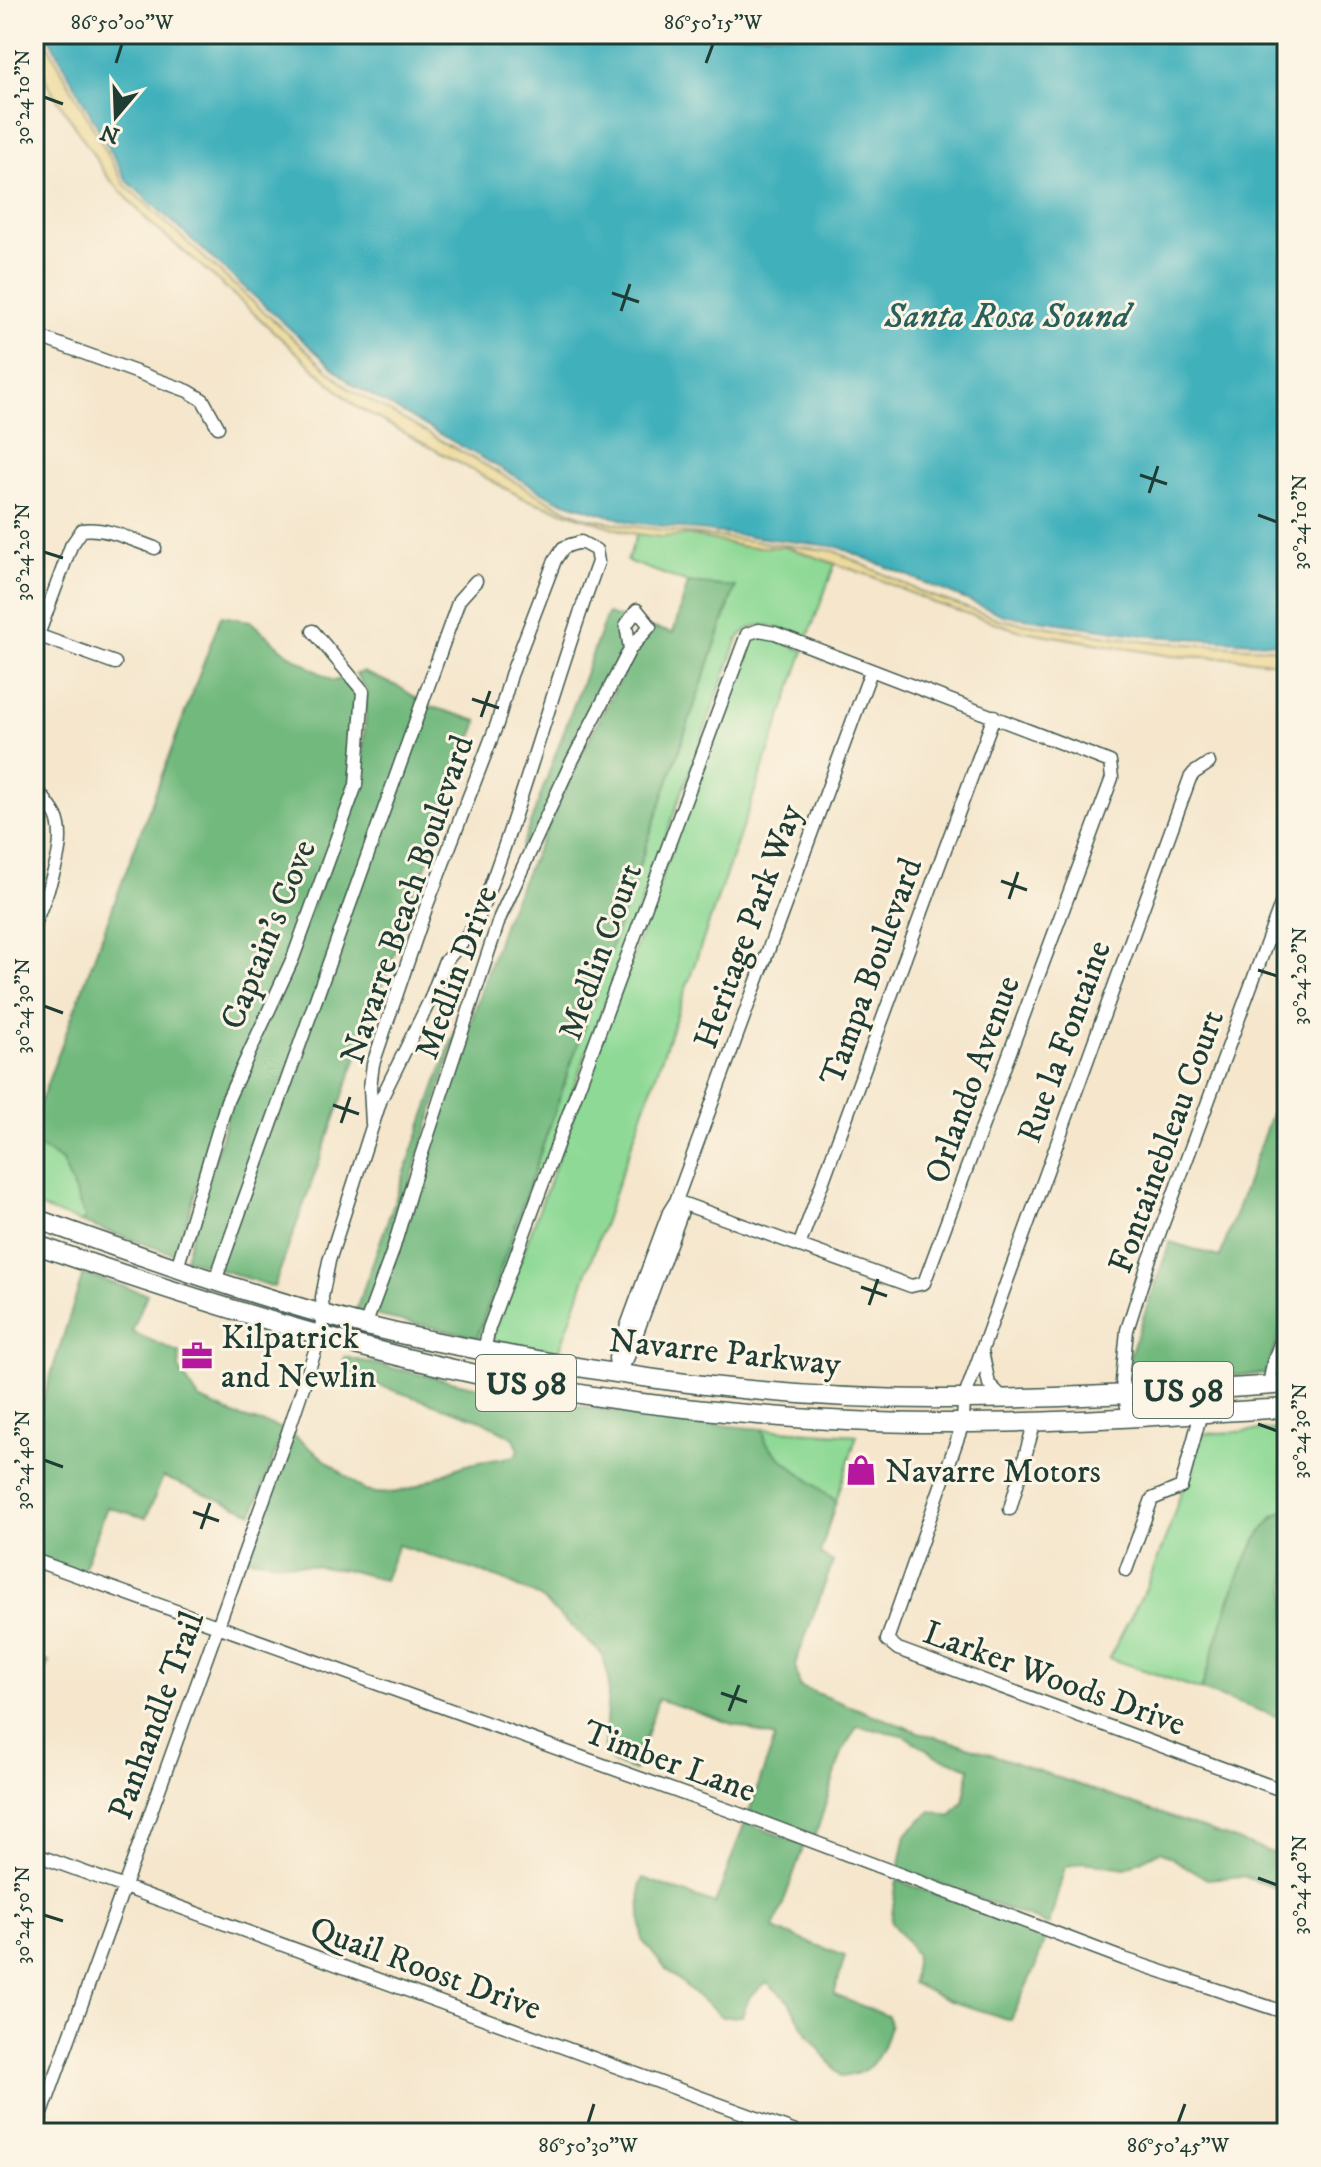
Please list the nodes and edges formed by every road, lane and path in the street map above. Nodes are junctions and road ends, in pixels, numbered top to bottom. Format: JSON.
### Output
{"nodes":[{"id":1,"x":34,"y":335,"type":"edge"},
{"id":2,"x":218,"y":427,"type":"dead end"},
{"id":3,"x":155,"y":548,"type":"dead end"},
{"id":4,"x":476,"y":581,"type":"dead end"},
{"id":5,"x":313,"y":631,"type":"dead end"},
{"id":6,"x":35,"y":638,"type":"edge"},
{"id":7,"x":630,"y":649,"type":"dead end"},
{"id":8,"x":115,"y":663,"type":"dead end"},
{"id":9,"x":871,"y":671,"type":"junction"},
{"id":10,"x":994,"y":716,"type":"junction"},
{"id":11,"x":1209,"y":763,"type":"dead end"},
{"id":12,"x":34,"y":786,"type":"edge"},
{"id":13,"x":1287,"y":888,"type":"edge"},
{"id":14,"x":34,"y":926,"type":"edge"},
{"id":15,"x":372,"y":1124,"type":"junction"},
{"id":16,"x":676,"y":1201,"type":"junction"},
{"id":17,"x":34,"y":1218,"type":"edge"},
{"id":18,"x":34,"y":1244,"type":"edge"},
{"id":19,"x":799,"y":1246,"type":"junction"},
{"id":20,"x":177,"y":1268,"type":"junction"},
{"id":21,"x":215,"y":1281,"type":"junction"},
{"id":22,"x":323,"y":1314,"type":"junction"},
{"id":23,"x":1287,"y":1324,"type":"edge"},
{"id":24,"x":365,"y":1326,"type":"junction"},
{"id":25,"x":320,"y":1336,"type":"junction"},
{"id":26,"x":982,"y":1348,"type":"junction"},
{"id":27,"x":484,"y":1351,"type":"junction"},
{"id":28,"x":400,"y":1356,"type":"junction"},
{"id":29,"x":617,"y":1375,"type":"junction"},
{"id":30,"x":1278,"y":1385,"type":"edge"},
{"id":31,"x":1126,"y":1394,"type":"junction"},
{"id":32,"x":1003,"y":1398,"type":"junction"},
{"id":33,"x":964,"y":1399,"type":"junction"},
{"id":34,"x":684,"y":1408,"type":"junction"},
{"id":35,"x":1287,"y":1408,"type":"edge"},
{"id":36,"x":1201,"y":1413,"type":"junction"},
{"id":37,"x":1129,"y":1417,"type":"junction"},
{"id":38,"x":1035,"y":1421,"type":"junction"},
{"id":39,"x":963,"y":1423,"type":"junction"},
{"id":40,"x":1010,"y":1509,"type":"dead end"},
{"id":41,"x":34,"y":1560,"type":"edge"},
{"id":42,"x":1126,"y":1570,"type":"dead end"},
{"id":43,"x":216,"y":1627,"type":"junction"},
{"id":44,"x":1287,"y":1792,"type":"edge"},
{"id":45,"x":34,"y":1854,"type":"edge"},
{"id":46,"x":124,"y":1886,"type":"junction"},
{"id":47,"x":1287,"y":2013,"type":"edge"},
{"id":48,"x":35,"y":2133,"type":"edge"},
{"id":49,"x":798,"y":2133,"type":"edge"}],
"edges":[{"from":1,"to":2,"type":"street"},
{"from":3,"to":6,"type":"street"},
{"from":4,"to":21,"type":"street"},
{"from":5,"to":20,"type":"street","name":"Captain's Cove"},
{"from":6,"to":8,"type":"street"},
{"from":7,"to":24,"type":"street","name":"Medlin Drive"},
{"from":9,"to":10,"type":"street"},
{"from":9,"to":16,"type":"street","name":"Heritage Park Way"},
{"from":9,"to":27,"type":"street","name":"Medlin Court"},
{"from":10,"to":19,"type":"street","name":"Tampa Boulevard"},
{"from":10,"to":19,"type":"street","name":"Orlando Avenue"},
{"from":11,"to":26,"type":"street","name":"Rue la Fontaine"},
{"from":12,"to":14,"type":"street"},
{"from":13,"to":31,"type":"street","name":"Fontainebleau Court"},
{"from":15,"to":15,"type":"street","name":"Navarre Beach Boulevard"},
{"from":15,"to":22,"type":"street","name":"Panhandle Trail"},
{"from":16,"to":19,"type":"street","name":"Orlando Avenue"},
{"from":16,"to":29,"type":"street","name":"Heritage Park Way"},
{"from":17,"to":20,"type":"highway","name":"Navarre Parkway","number":"US 98"},
{"from":18,"to":25,"type":"highway","name":"Navarre Parkway","number":"US 98"},
{"from":20,"to":21,"type":"highway","name":"Navarre Parkway","number":"US 98"},
{"from":21,"to":22,"type":"highway","name":"Navarre Parkway","number":"US 98"},
{"from":22,"to":24,"type":"highway","name":"Navarre Parkway","number":"US 98"},
{"from":22,"to":25,"type":"street","name":"Panhandle Trail"},
{"from":23,"to":30,"type":"street"},
{"from":24,"to":27,"type":"highway","name":"Navarre Parkway","number":"US 98"},
{"from":25,"to":28,"type":"highway","name":"Navarre Parkway","number":"US 98"},
{"from":25,"to":43,"type":"street","name":"Panhandle Trail"},
{"from":26,"to":32,"type":"street"},
{"from":26,"to":33,"type":"street","name":"Rue la Fontaine"},
{"from":27,"to":29,"type":"highway","name":"Navarre Parkway","number":"US 98"},
{"from":28,"to":29,"type":"highway"},
{"from":28,"to":34,"type":"highway","name":"Navarre Parkway","number":"US 98"},
{"from":29,"to":33,"type":"highway","name":"Navarre Parkway","number":"US 98"},
{"from":29,"to":34,"type":"highway"},
{"from":30,"to":31,"type":"highway","name":"Navarre Parkway","number":"US 98"},
{"from":31,"to":32,"type":"highway","name":"Navarre Parkway","number":"US 98"},
{"from":31,"to":37,"type":"street","name":"Fontainebleau Court"},
{"from":32,"to":33,"type":"highway","name":"Navarre Parkway","number":"US 98"},
{"from":33,"to":39,"type":"street","name":"Rue la Fontaine"},
{"from":34,"to":39,"type":"highway","name":"Navarre Parkway","number":"US 98"},
{"from":35,"to":36,"type":"highway","name":"Navarre Parkway","number":"US 98"},
{"from":36,"to":37,"type":"highway","name":"Navarre Parkway","number":"US 98"},
{"from":36,"to":42,"type":"street"},
{"from":37,"to":38,"type":"highway","name":"Navarre Parkway","number":"US 98"},
{"from":38,"to":39,"type":"highway","name":"Navarre Parkway","number":"US 98"},
{"from":38,"to":40,"type":"street"},
{"from":39,"to":44,"type":"street","name":"Larker Woods Drive"},
{"from":41,"to":43,"type":"street","name":"Timber Lane"},
{"from":43,"to":46,"type":"street","name":"Panhandle Trail"},
{"from":43,"to":47,"type":"street","name":"Timber Lane"},
{"from":45,"to":46,"type":"street","name":"Quail Roost Drive"},
{"from":46,"to":48,"type":"street","name":"Panhandle Trail"},
{"from":46,"to":49,"type":"street","name":"Quail Roost Drive"}]}
